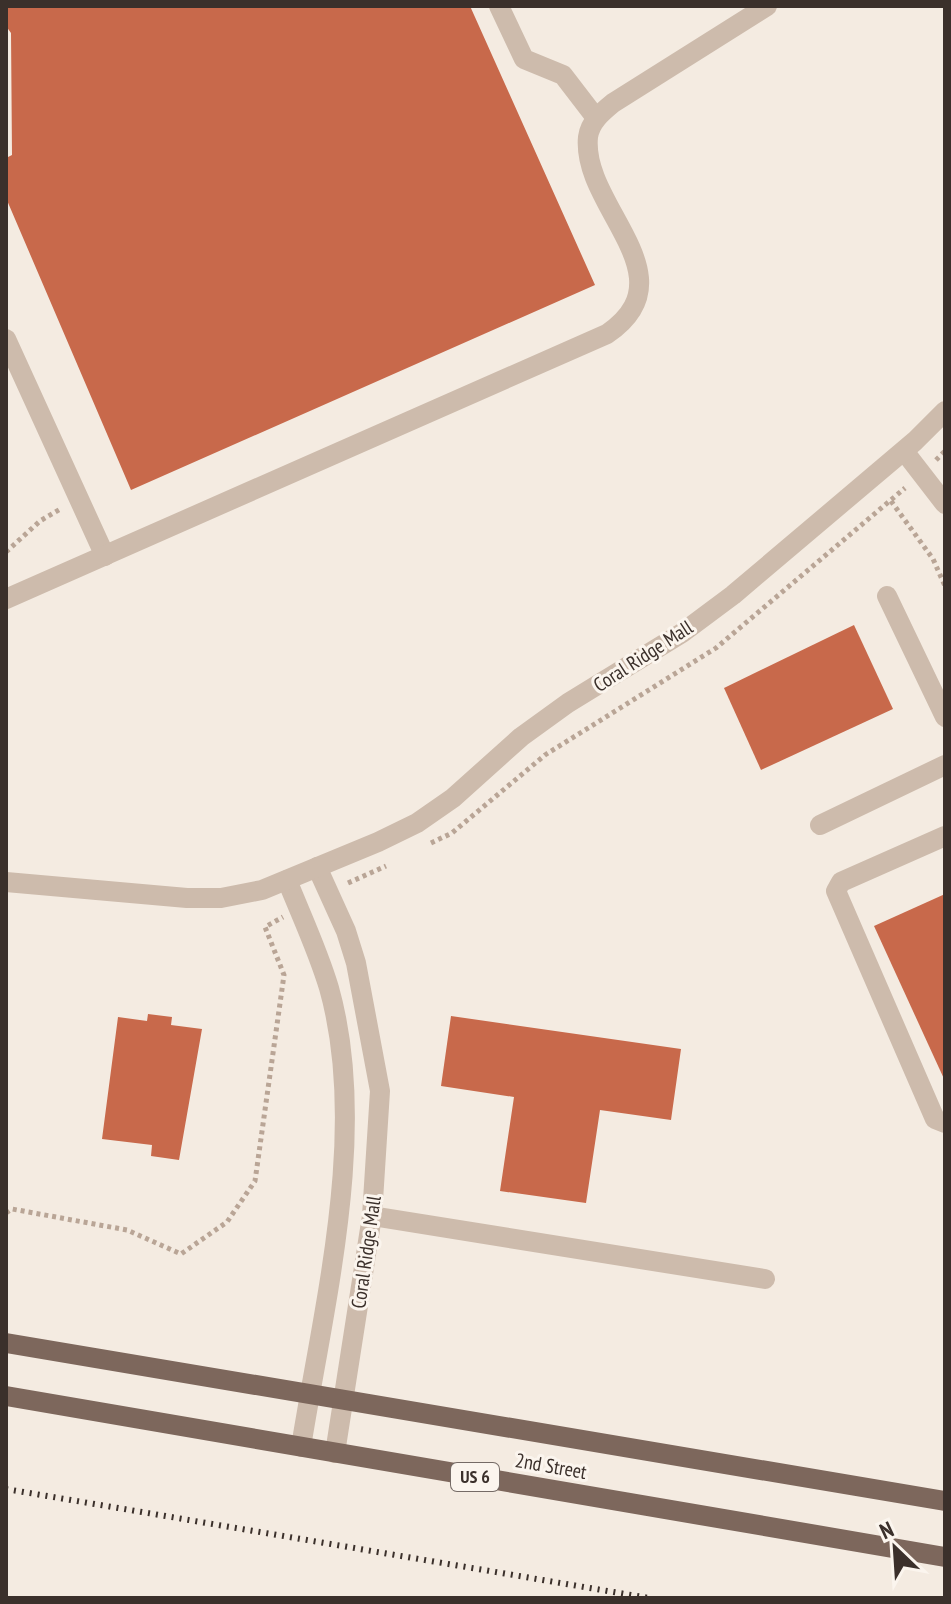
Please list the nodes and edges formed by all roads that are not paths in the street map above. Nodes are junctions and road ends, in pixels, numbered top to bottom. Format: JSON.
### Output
{"nodes":[{"id":1,"x":499,"y":6,"type":"edge"},
{"id":2,"x":767,"y":6,"type":"edge"},
{"id":3,"x":596,"y":118,"type":"junction"},
{"id":4,"x":6,"y":339,"type":"edge"},
{"id":5,"x":945,"y":411,"type":"edge"},
{"id":6,"x":904,"y":451,"type":"junction"},
{"id":7,"x":945,"y":504,"type":"edge"},
{"id":8,"x":105,"y":556,"type":"junction"},
{"id":9,"x":887,"y":596,"type":"dead end"},
{"id":10,"x":6,"y":599,"type":"edge"},
{"id":11,"x":945,"y":717,"type":"edge"},
{"id":12,"x":945,"y":765,"type":"edge"},
{"id":13,"x":820,"y":825,"type":"dead end"},
{"id":14,"x":945,"y":836,"type":"edge"},
{"id":15,"x":317,"y":867,"type":"junction"},
{"id":16,"x":287,"y":880,"type":"junction"},
{"id":17,"x":6,"y":882,"type":"edge"},
{"id":18,"x":945,"y":1123,"type":"edge"},
{"id":19,"x":372,"y":1216,"type":"junction"},
{"id":20,"x":765,"y":1279,"type":"dead end"},
{"id":21,"x":6,"y":1343,"type":"edge"},
{"id":22,"x":309,"y":1395,"type":"junction"},
{"id":23,"x":6,"y":1396,"type":"edge"},
{"id":24,"x":346,"y":1401,"type":"junction"},
{"id":25,"x":301,"y":1447,"type":"junction"},
{"id":26,"x":335,"y":1453,"type":"junction"},
{"id":27,"x":945,"y":1501,"type":"edge"},
{"id":28,"x":945,"y":1557,"type":"edge"}],
"edges":[{"from":1,"to":3,"type":"street"},
{"from":2,"to":3,"type":"street"},
{"from":3,"to":8,"type":"street"},
{"from":4,"to":8,"type":"street"},
{"from":5,"to":6,"type":"street","name":"Coral Ridge Mall"},
{"from":6,"to":7,"type":"street"},
{"from":6,"to":15,"type":"street","name":"Coral Ridge Mall"},
{"from":8,"to":10,"type":"street"},
{"from":9,"to":11,"type":"street"},
{"from":12,"to":13,"type":"street"},
{"from":14,"to":18,"type":"street"},
{"from":15,"to":16,"type":"street","name":"Coral Ridge Mall"},
{"from":15,"to":19,"type":"street","name":"Coral Ridge Mall"},
{"from":16,"to":17,"type":"street","name":"Coral Ridge Mall"},
{"from":16,"to":22,"type":"street","name":"Coral Ridge Mall"},
{"from":19,"to":20,"type":"street"},
{"from":19,"to":24,"type":"street","name":"Coral Ridge Mall"},
{"from":21,"to":22,"type":"main road","name":"2nd Street"},
{"from":22,"to":24,"type":"main road","name":"2nd Street"},
{"from":22,"to":25,"type":"street","name":"Coral Ridge Mall"},
{"from":23,"to":25,"type":"main road","name":"2nd Street","number":"US 6"},
{"from":24,"to":26,"type":"street","name":"Coral Ridge Mall"},
{"from":24,"to":27,"type":"main road","name":"2nd Street"},
{"from":25,"to":26,"type":"main road","name":"2nd Street","number":"US 6"},
{"from":26,"to":28,"type":"main road","name":"2nd Street","number":"US 6"}]}
